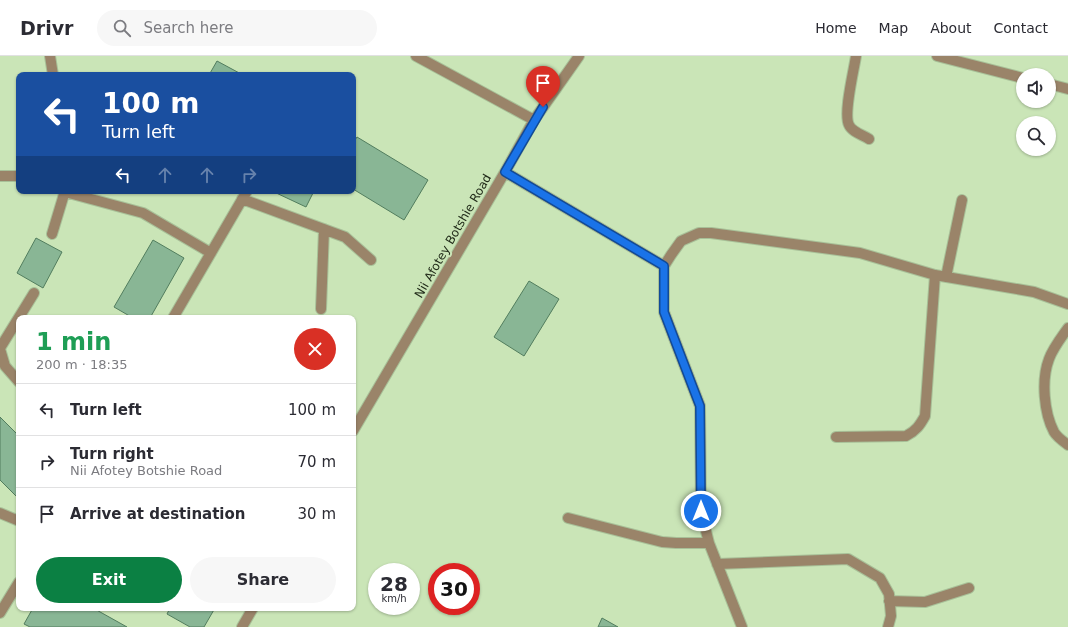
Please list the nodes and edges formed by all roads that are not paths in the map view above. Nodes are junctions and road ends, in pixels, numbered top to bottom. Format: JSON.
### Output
{"nodes":[{"id":1,"x":50,"y":56,"type":"edge"},
{"id":2,"x":416,"y":56,"type":"edge"},
{"id":3,"x":579,"y":56,"type":"edge"},
{"id":4,"x":856,"y":56,"type":"edge"},
{"id":5,"x":937,"y":56,"type":"edge"},
{"id":6,"x":53,"y":72,"type":"edge"},
{"id":7,"x":1016,"y":76,"type":"edge"},
{"id":8,"x":1056,"y":86,"type":"edge"},
{"id":9,"x":1068,"y":89,"type":"edge"},
{"id":10,"x":534,"y":120,"type":"junction"},
{"id":11,"x":869,"y":139,"type":"dead end"},
{"id":12,"x":505,"y":172,"type":"junction"},
{"id":13,"x":0,"y":176,"type":"edge"},
{"id":14,"x":16,"y":176,"type":"edge"},
{"id":15,"x":64,"y":194,"type":"edge"},
{"id":16,"x":76,"y":194,"type":"edge"},
{"id":17,"x":244,"y":195,"type":"edge"},
{"id":18,"x":962,"y":200,"type":"dead end"},
{"id":19,"x":324,"y":229,"type":"junction"},
{"id":20,"x":52,"y":234,"type":"dead end"},
{"id":21,"x":211,"y":253,"type":"junction"},
{"id":22,"x":371,"y":260,"type":"dead end"},
{"id":23,"x":664,"y":266,"type":"junction"},
{"id":24,"x":935,"y":275,"type":"junction"},
{"id":25,"x":946,"y":277,"type":"junction"},
{"id":26,"x":34,"y":293,"type":"dead end"},
{"id":27,"x":1068,"y":304,"type":"edge"},
{"id":28,"x":321,"y":309,"type":"dead end"},
{"id":29,"x":21,"y":315,"type":"edge"},
{"id":30,"x":175,"y":315,"type":"edge"},
{"id":31,"x":16,"y":323,"type":"edge"},
{"id":32,"x":1068,"y":328,"type":"edge"},
{"id":33,"x":0,"y":349,"type":"edge"},
{"id":34,"x":16,"y":379,"type":"edge"},
{"id":35,"x":356,"y":426,"type":"edge"},
{"id":36,"x":836,"y":437,"type":"dead end"},
{"id":37,"x":1068,"y":445,"type":"edge"},
{"id":38,"x":0,"y":513,"type":"edge"},
{"id":39,"x":568,"y":518,"type":"dead end"},
{"id":40,"x":16,"y":520,"type":"edge"},
{"id":41,"x":709,"y":543,"type":"junction"},
{"id":42,"x":717,"y":564,"type":"junction"},
{"id":43,"x":16,"y":587,"type":"edge"},
{"id":44,"x":969,"y":588,"type":"dead end"},
{"id":45,"x":889,"y":601,"type":"junction"},
{"id":46,"x":251,"y":611,"type":"edge"},
{"id":47,"x":0,"y":614,"type":"edge"},
{"id":48,"x":242,"y":627,"type":"edge"},
{"id":49,"x":742,"y":627,"type":"edge"},
{"id":50,"x":888,"y":627,"type":"edge"}],
"edges":[{"from":1,"to":6,"type":"street"},
{"from":2,"to":10,"type":"street"},
{"from":3,"to":10,"type":"street","name":"Nii Afotey Botshie Road"},
{"from":4,"to":11,"type":"street"},
{"from":5,"to":7,"type":"street"},
{"from":8,"to":9,"type":"street"},
{"from":10,"to":12,"type":"street","name":"Nii Afotey Botshie Road"},
{"from":12,"to":23,"type":"street"},
{"from":12,"to":35,"type":"street","name":"Nii Afotey Botshie Road"},
{"from":13,"to":14,"type":"street"},
{"from":15,"to":20,"type":"street"},
{"from":16,"to":21,"type":"street"},
{"from":17,"to":19,"type":"street"},
{"from":17,"to":21,"type":"street"},
{"from":18,"to":25,"type":"street"},
{"from":19,"to":22,"type":"street"},
{"from":19,"to":28,"type":"street"},
{"from":21,"to":30,"type":"street"},
{"from":23,"to":24,"type":"street"},
{"from":23,"to":41,"type":"street"},
{"from":24,"to":25,"type":"street"},
{"from":24,"to":36,"type":"street"},
{"from":25,"to":27,"type":"street"},
{"from":26,"to":29,"type":"street"},
{"from":31,"to":33,"type":"street"},
{"from":32,"to":37,"type":"street"},
{"from":33,"to":34,"type":"street"},
{"from":38,"to":40,"type":"street"},
{"from":39,"to":41,"type":"street"},
{"from":41,"to":42,"type":"street"},
{"from":42,"to":45,"type":"street"},
{"from":42,"to":49,"type":"street"},
{"from":43,"to":47,"type":"street"},
{"from":44,"to":45,"type":"street"},
{"from":45,"to":50,"type":"street"},
{"from":46,"to":48,"type":"street"}]}
